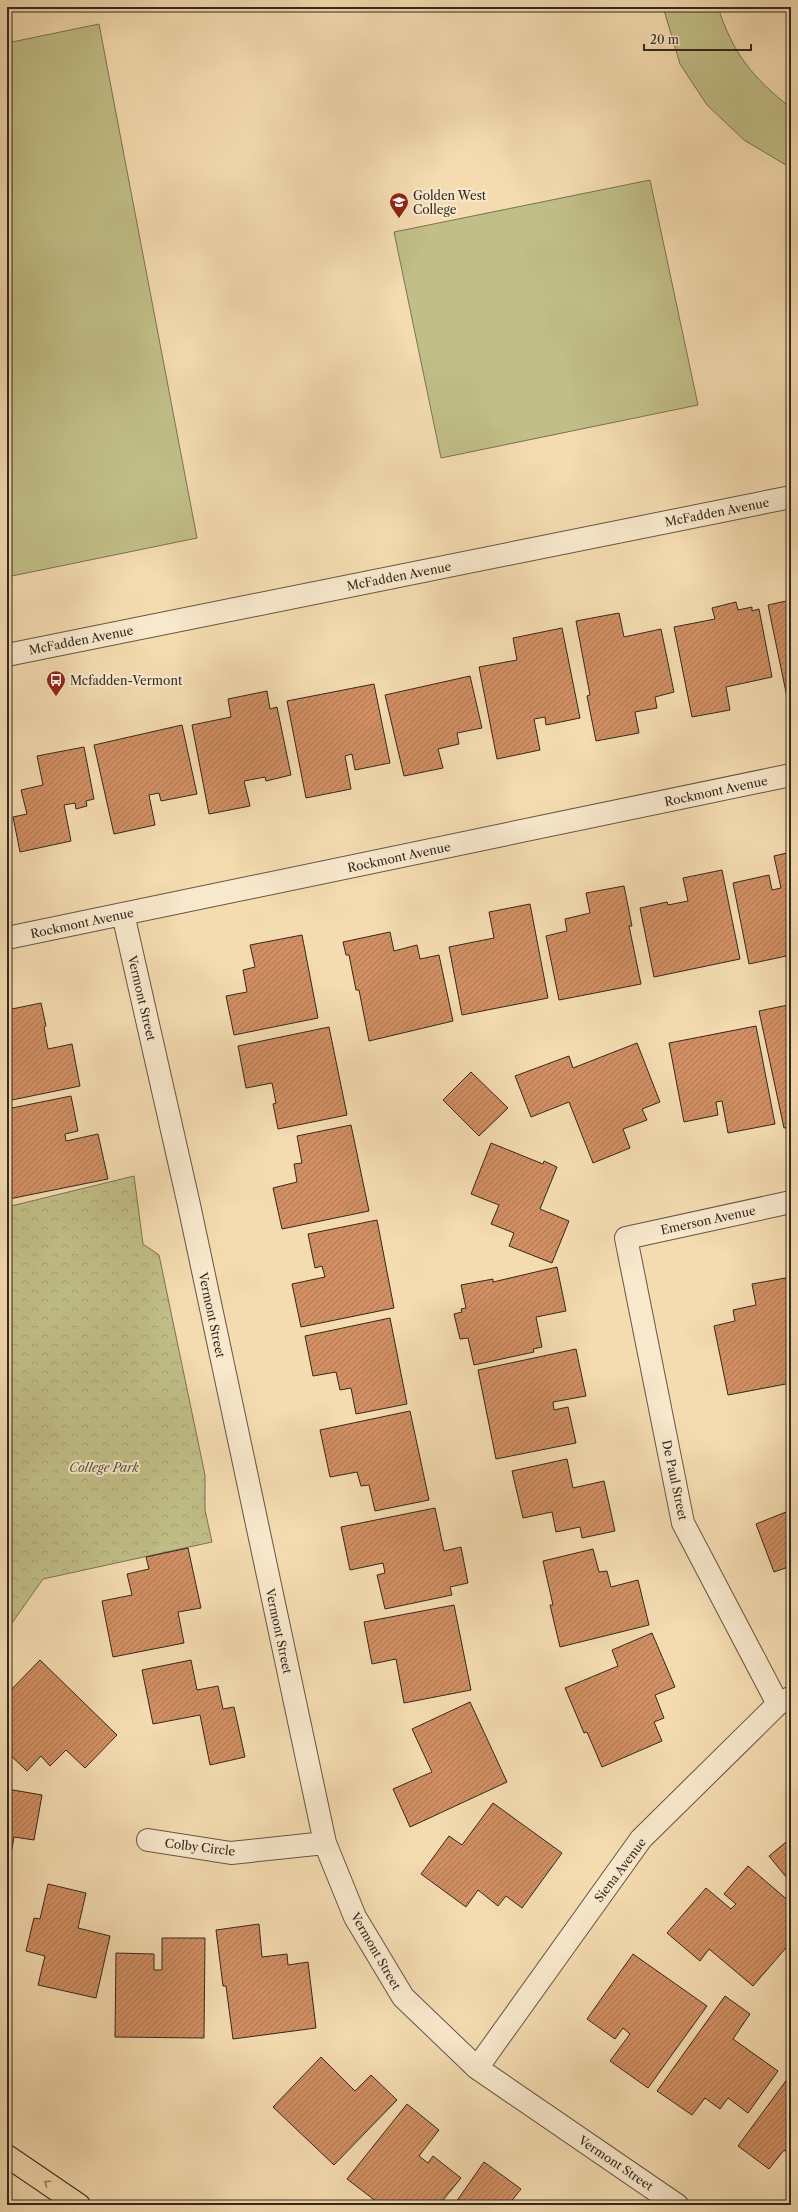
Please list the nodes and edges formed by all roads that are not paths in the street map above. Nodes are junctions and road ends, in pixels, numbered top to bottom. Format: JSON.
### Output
{"nodes":[{"id":1,"x":791,"y":497,"type":"edge"},
{"id":2,"x":7,"y":655,"type":"edge"},
{"id":3,"x":791,"y":775,"type":"edge"},
{"id":4,"x":123,"y":914,"type":"junction"},
{"id":5,"x":7,"y":938,"type":"edge"},
{"id":6,"x":791,"y":1202,"type":"edge"},
{"id":7,"x":626,"y":1238,"type":"joint"},
{"id":8,"x":784,"y":1701,"type":"edge"},
{"id":9,"x":148,"y":1840,"type":"dead end"},
{"id":10,"x":325,"y":1843,"type":"junction"},
{"id":11,"x":477,"y":2068,"type":"junction"},
{"id":12,"x":7,"y":2156,"type":"edge"},
{"id":13,"x":79,"y":2205,"type":"edge"},
{"id":14,"x":677,"y":2205,"type":"edge"}],
"edges":[{"from":1,"to":2,"type":"street","name":"McFadden Avenue"},
{"from":3,"to":4,"type":"street","name":"Rockmont Avenue"},
{"from":4,"to":5,"type":"street","name":"Rockmont Avenue"},
{"from":4,"to":10,"type":"street","name":"Vermont Street"},
{"from":6,"to":7,"type":"street","name":"Emerson Avenue"},
{"from":7,"to":8,"type":"street","name":"De Paul Street"},
{"from":8,"to":11,"type":"street","name":"Siena Avenue"},
{"from":9,"to":10,"type":"street","name":"Colby Circle"},
{"from":10,"to":11,"type":"street","name":"Vermont Street"},
{"from":11,"to":14,"type":"street","name":"Vermont Street"},
{"from":13,"to":12,"type":"highway","one_way":true}]}
